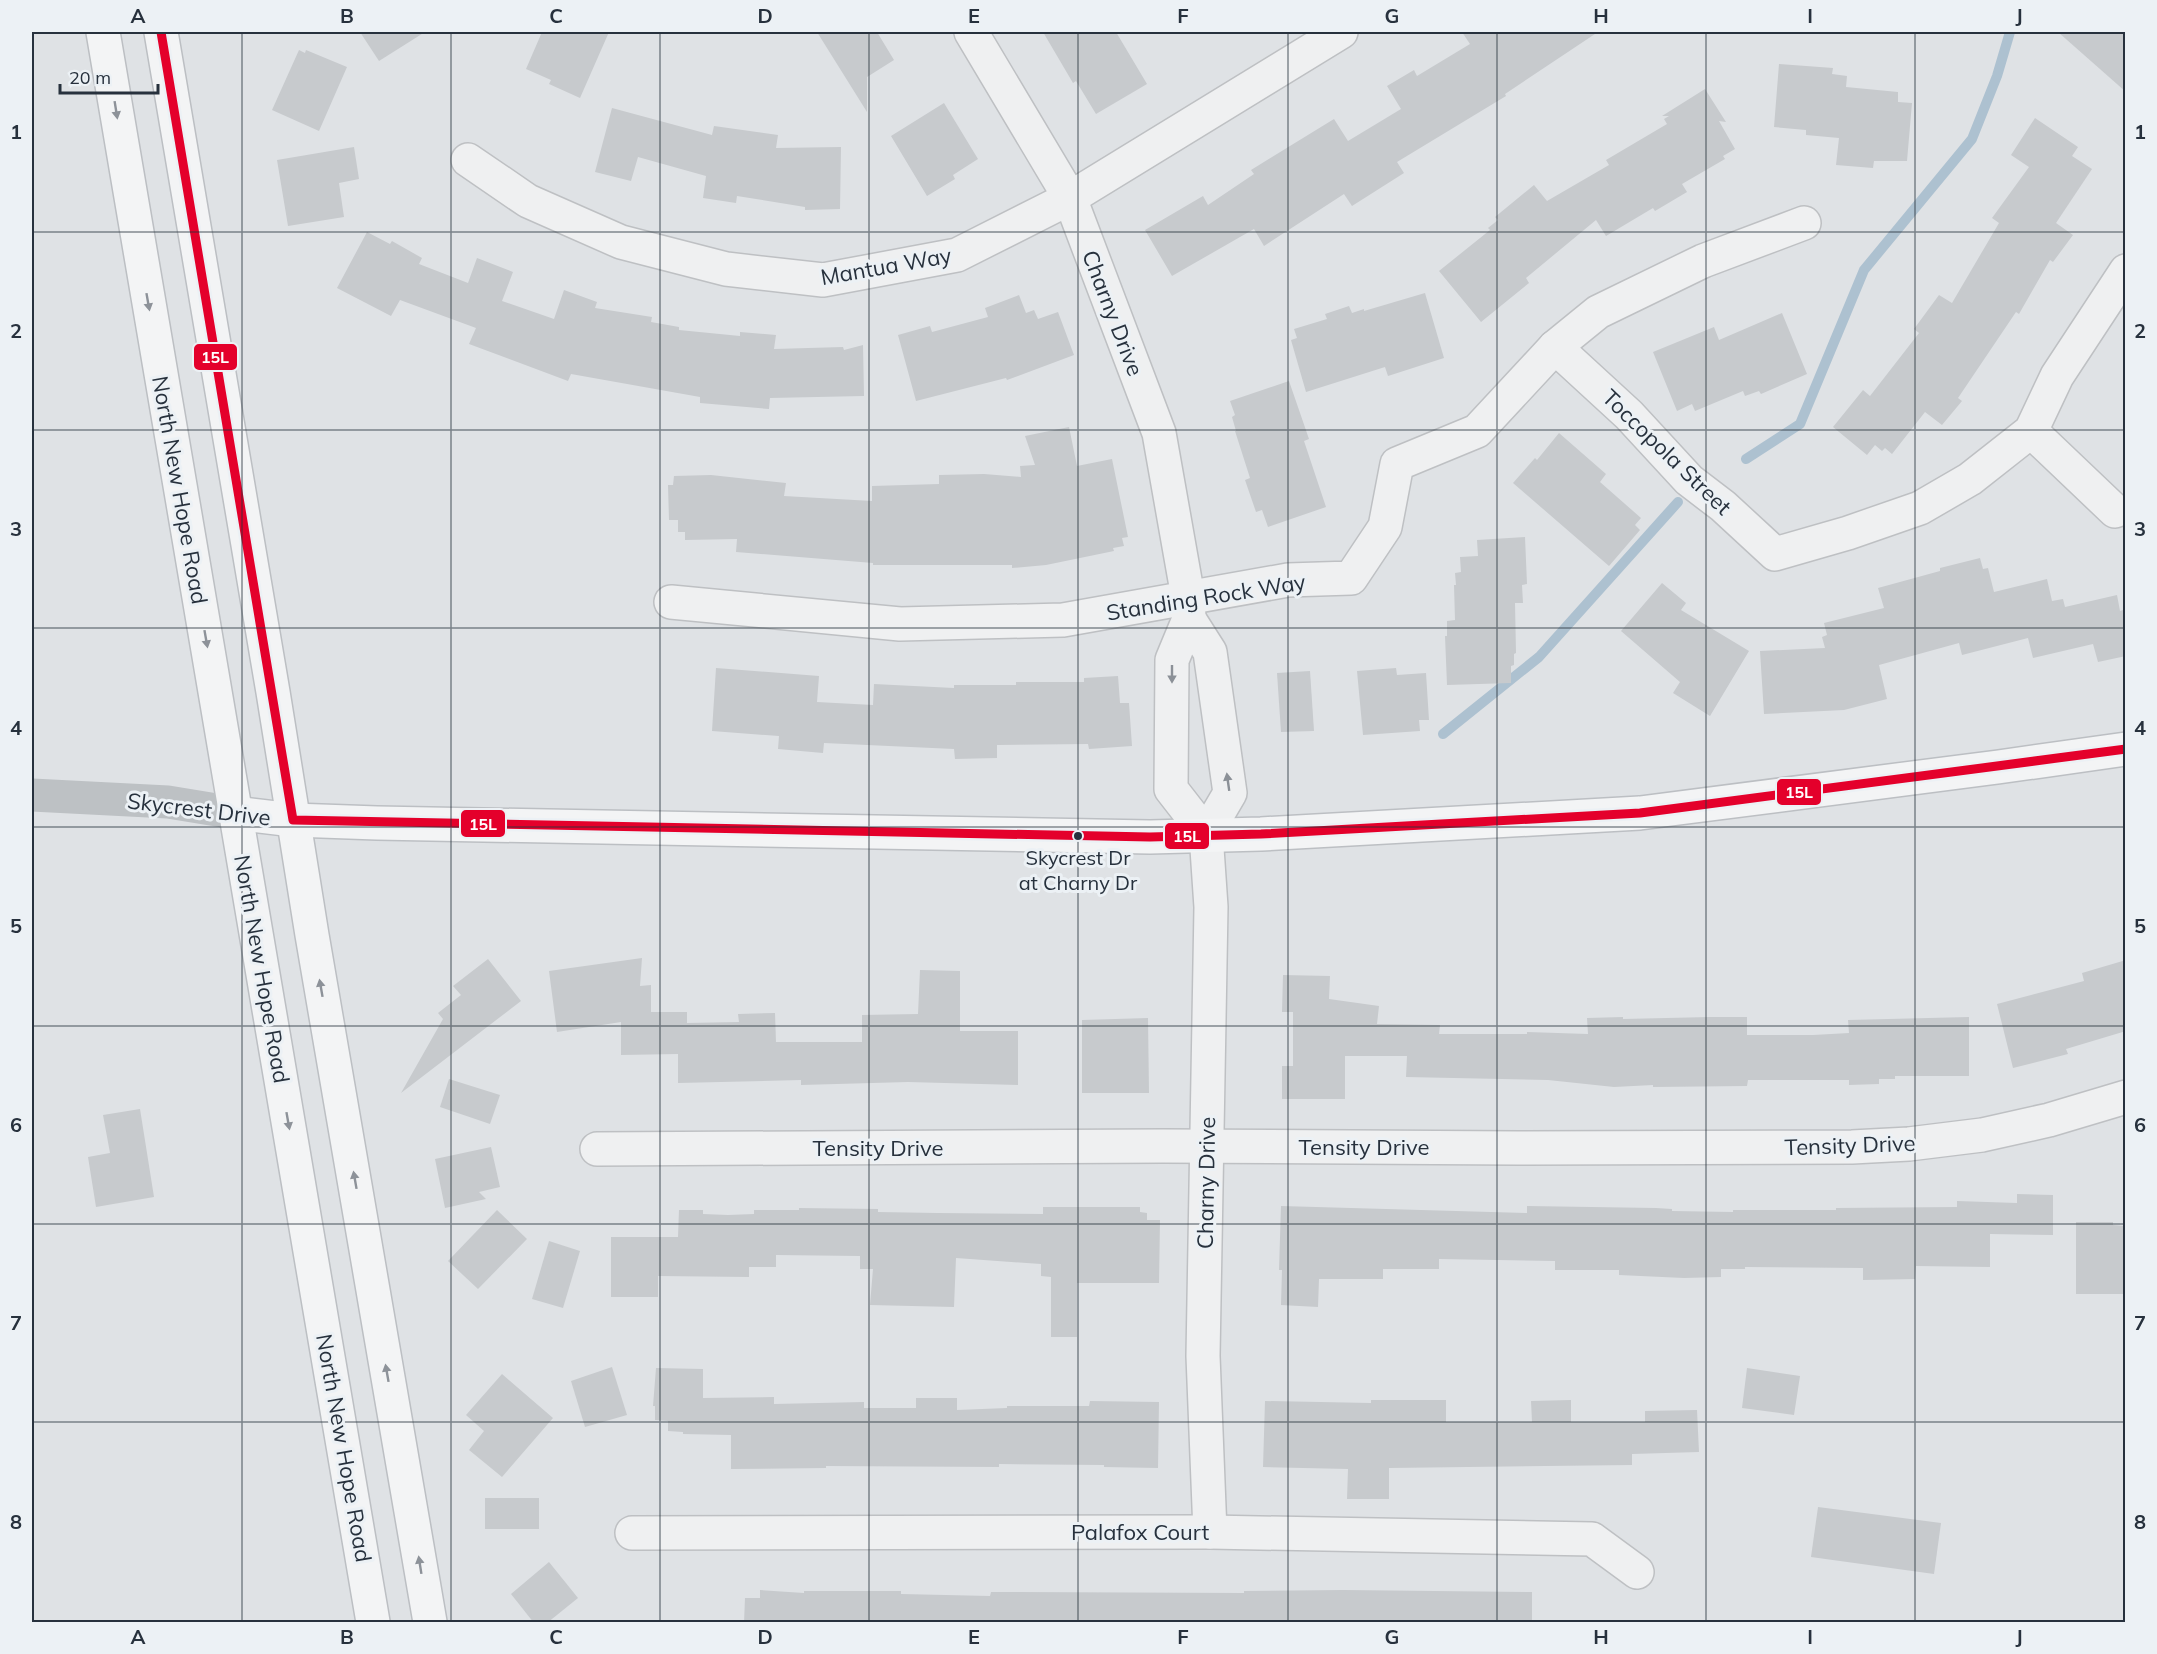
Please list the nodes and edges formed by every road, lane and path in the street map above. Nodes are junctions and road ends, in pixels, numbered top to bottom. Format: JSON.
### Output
{"nodes":[{"id":1,"x":103,"y":32,"type":"edge"},
{"id":2,"x":160,"y":32,"type":"edge"},
{"id":3,"x":971,"y":32,"type":"edge"},
{"id":4,"x":1341,"y":32,"type":"edge"},
{"id":5,"x":468,"y":159,"type":"dead end"},
{"id":6,"x":1070,"y":198,"type":"junction"},
{"id":7,"x":1804,"y":224,"type":"dead end"},
{"id":8,"x":2126,"y":271,"type":"edge"},
{"id":9,"x":1555,"y":347,"type":"junction"},
{"id":10,"x":2031,"y":431,"type":"junction"},
{"id":11,"x":2115,"y":511,"type":"dead end"},
{"id":12,"x":671,"y":602,"type":"dead end"},
{"id":13,"x":1189,"y":608,"type":"junction"},
{"id":14,"x":2126,"y":749,"type":"edge"},
{"id":15,"x":32,"y":795,"type":"edge"},
{"id":16,"x":235,"y":813,"type":"junction"},
{"id":17,"x":294,"y":820,"type":"junction"},
{"id":18,"x":1206,"y":834,"type":"junction"},
{"id":19,"x":2126,"y":1097,"type":"edge"},
{"id":20,"x":1206,"y":1147,"type":"junction"},
{"id":21,"x":597,"y":1149,"type":"dead end"},
{"id":22,"x":1210,"y":1532,"type":"junction"},
{"id":23,"x":632,"y":1533,"type":"dead end"},
{"id":24,"x":1637,"y":1572,"type":"dead end"},
{"id":25,"x":373,"y":1623,"type":"edge"},
{"id":26,"x":430,"y":1623,"type":"edge"}],
"edges":[{"from":1,"to":16,"type":"main road","name":"North New Hope Road","one_way":true},
{"from":2,"to":17,"type":"main road"},
{"from":3,"to":6,"type":"street","name":"Charny Drive"},
{"from":4,"to":6,"type":"street","name":"Mantua Way"},
{"from":5,"to":6,"type":"street","name":"Mantua Way"},
{"from":6,"to":13,"type":"street","name":"Charny Drive"},
{"from":7,"to":9,"type":"street","name":"Standing Rock Way"},
{"from":8,"to":10,"type":"street","name":"Toccopola Street"},
{"from":9,"to":10,"type":"street","name":"Toccopola Street"},
{"from":9,"to":13,"type":"street","name":"Standing Rock Way"},
{"from":10,"to":11,"type":"street"},
{"from":12,"to":13,"type":"street","name":"Standing Rock Way"},
{"from":18,"to":13,"type":"street","name":"Charny Drive","one_way":true},
{"from":13,"to":18,"type":"street","one_way":true},
{"from":14,"to":18,"type":"main road","name":"Skycrest Drive"},
{"from":15,"to":16,"type":"street","name":"Skycrest Drive"},
{"from":16,"to":17,"type":"main road","name":"Skycrest Drive"},
{"from":16,"to":25,"type":"main road","name":"North New Hope Road","one_way":true},
{"from":17,"to":18,"type":"main road","name":"Skycrest Drive"},
{"from":26,"to":17,"type":"main road","one_way":true},
{"from":18,"to":20,"type":"street","name":"Charny Drive"},
{"from":19,"to":20,"type":"street","name":"Tensity Drive"},
{"from":20,"to":21,"type":"street","name":"Tensity Drive"},
{"from":20,"to":22,"type":"street","name":"Charny Drive"},
{"from":22,"to":23,"type":"street","name":"Palafox Court"},
{"from":22,"to":24,"type":"street","name":"Palafox Court"}]}
